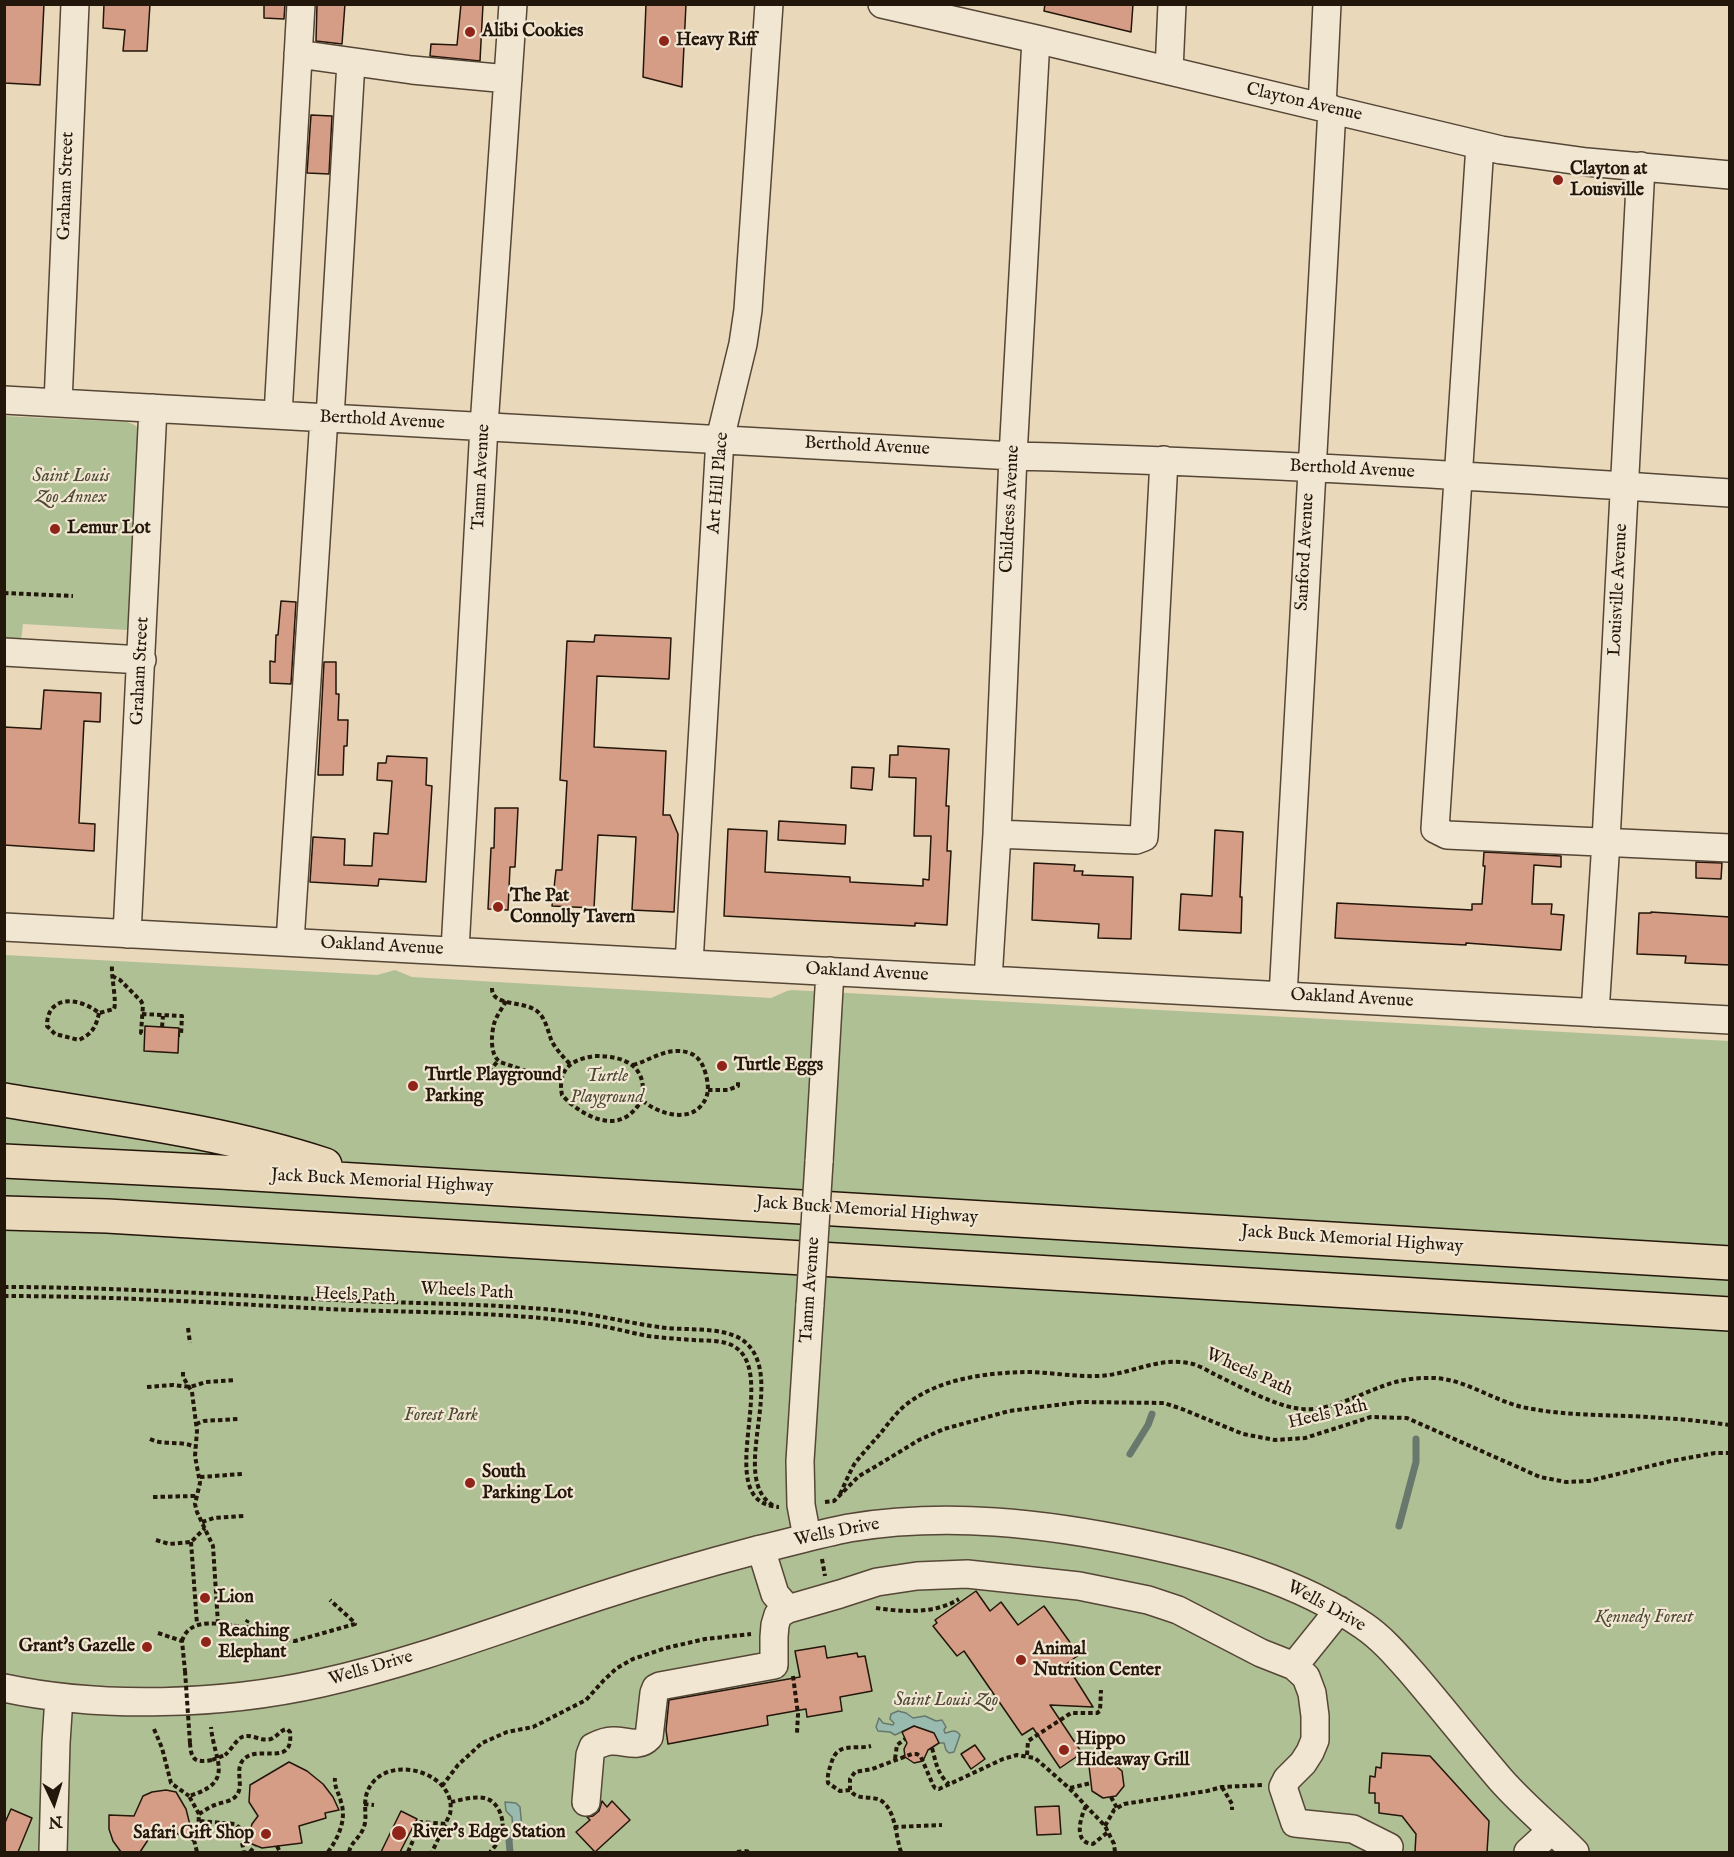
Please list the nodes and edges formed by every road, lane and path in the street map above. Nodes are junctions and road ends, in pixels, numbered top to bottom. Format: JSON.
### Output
{"nodes":[{"id":1,"x":75,"y":4,"type":"edge"},
{"id":2,"x":301,"y":4,"type":"edge"},
{"id":3,"x":513,"y":4,"type":"edge"},
{"id":4,"x":769,"y":4,"type":"edge"},
{"id":5,"x":882,"y":4,"type":"edge"},
{"id":6,"x":1172,"y":4,"type":"edge"},
{"id":7,"x":1327,"y":4,"type":"edge"},
{"id":8,"x":1036,"y":39,"type":"junction"},
{"id":9,"x":298,"y":54,"type":"junction"},
{"id":10,"x":351,"y":62,"type":"junction"},
{"id":11,"x":1169,"y":71,"type":"junction"},
{"id":12,"x":508,"y":79,"type":"junction"},
{"id":13,"x":1327,"y":108,"type":"junction"},
{"id":14,"x":1480,"y":145,"type":"junction"},
{"id":15,"x":1641,"y":166,"type":"junction"},
{"id":16,"x":1730,"y":175,"type":"edge"},
{"id":17,"x":4,"y":400,"type":"edge"},
{"id":18,"x":58,"y":403,"type":"junction"},
{"id":19,"x":153,"y":408,"type":"junction"},
{"id":20,"x":278,"y":415,"type":"junction"},
{"id":21,"x":327,"y":418,"type":"junction"},
{"id":22,"x":484,"y":426,"type":"junction"},
{"id":23,"x":720,"y":440,"type":"junction"},
{"id":24,"x":1013,"y":456,"type":"junction"},
{"id":25,"x":1164,"y":460,"type":"junction"},
{"id":26,"x":1311,"y":468,"type":"junction"},
{"id":27,"x":1458,"y":476,"type":"junction"},
{"id":28,"x":1625,"y":486,"type":"junction"},
{"id":29,"x":1730,"y":493,"type":"edge"},
{"id":30,"x":4,"y":593,"type":"edge"},
{"id":31,"x":73,"y":596,"type":"dead end"},
{"id":32,"x":4,"y":652,"type":"edge"},
{"id":33,"x":142,"y":660,"type":"junction"},
{"id":34,"x":997,"y":834,"type":"junction"},
{"id":35,"x":1606,"y":841,"type":"junction"},
{"id":36,"x":1730,"y":848,"type":"edge"},
{"id":37,"x":4,"y":927,"type":"edge"},
{"id":38,"x":127,"y":934,"type":"junction"},
{"id":39,"x":290,"y":942,"type":"junction"},
{"id":40,"x":455,"y":951,"type":"junction"},
{"id":41,"x":689,"y":963,"type":"junction"},
{"id":42,"x":112,"y":964,"type":"dead end"},
{"id":43,"x":830,"y":971,"type":"junction"},
{"id":44,"x":112,"y":976,"type":"junction"},
{"id":45,"x":988,"y":980,"type":"junction"},
{"id":46,"x":492,"y":988,"type":"dead end"},
{"id":47,"x":1283,"y":996,"type":"junction"},
{"id":48,"x":506,"y":1001,"type":"junction"},
{"id":49,"x":99,"y":1013,"type":"junction"},
{"id":50,"x":1594,"y":1013,"type":"junction"},
{"id":51,"x":142,"y":1014,"type":"junction"},
{"id":52,"x":163,"y":1015,"type":"junction"},
{"id":53,"x":1730,"y":1020,"type":"edge"},
{"id":54,"x":162,"y":1027,"type":"dead end"},
{"id":55,"x":145,"y":1033,"type":"dead end"},
{"id":56,"x":178,"y":1035,"type":"dead end"},
{"id":57,"x":498,"y":1061,"type":"junction"},
{"id":58,"x":570,"y":1064,"type":"junction"},
{"id":59,"x":633,"y":1065,"type":"junction"},
{"id":60,"x":484,"y":1077,"type":"dead end"},
{"id":61,"x":562,"y":1078,"type":"junction"},
{"id":62,"x":738,"y":1081,"type":"dead end"},
{"id":63,"x":708,"y":1090,"type":"junction"},
{"id":64,"x":4,"y":1100,"type":"edge"},
{"id":65,"x":642,"y":1100,"type":"junction"},
{"id":66,"x":4,"y":1161,"type":"edge"},
{"id":67,"x":375,"y":1181,"type":"junction"},
{"id":68,"x":4,"y":1213,"type":"edge"},
{"id":69,"x":1730,"y":1241,"type":"edge"},
{"id":70,"x":1537,"y":1252,"type":"junction"},
{"id":71,"x":1730,"y":1263,"type":"edge"},
{"id":72,"x":4,"y":1287,"type":"edge"},
{"id":73,"x":4,"y":1296,"type":"edge"},
{"id":74,"x":1730,"y":1314,"type":"edge"},
{"id":75,"x":188,"y":1328,"type":"dead end"},
{"id":76,"x":190,"y":1343,"type":"dead end"},
{"id":77,"x":183,"y":1372,"type":"dead end"},
{"id":78,"x":236,"y":1380,"type":"dead end"},
{"id":79,"x":147,"y":1387,"type":"dead end"},
{"id":80,"x":189,"y":1387,"type":"junction"},
{"id":81,"x":238,"y":1419,"type":"dead end"},
{"id":82,"x":196,"y":1424,"type":"junction"},
{"id":83,"x":1730,"y":1425,"type":"edge"},
{"id":84,"x":150,"y":1439,"type":"dead end"},
{"id":85,"x":195,"y":1447,"type":"junction"},
{"id":86,"x":1730,"y":1453,"type":"edge"},
{"id":87,"x":242,"y":1474,"type":"dead end"},
{"id":88,"x":200,"y":1477,"type":"junction"},
{"id":89,"x":195,"y":1496,"type":"junction"},
{"id":90,"x":153,"y":1497,"type":"dead end"},
{"id":91,"x":838,"y":1497,"type":"junction"},
{"id":92,"x":834,"y":1501,"type":"dead end"},
{"id":93,"x":777,"y":1507,"type":"joint"},
{"id":94,"x":244,"y":1516,"type":"dead end"},
{"id":95,"x":202,"y":1522,"type":"junction"},
{"id":96,"x":205,"y":1528,"type":"junction"},
{"id":97,"x":807,"y":1537,"type":"junction"},
{"id":98,"x":156,"y":1540,"type":"dead end"},
{"id":99,"x":191,"y":1542,"type":"junction"},
{"id":100,"x":761,"y":1550,"type":"junction"},
{"id":101,"x":965,"y":1596,"type":"dead end"},
{"id":102,"x":330,"y":1600,"type":"dead end"},
{"id":103,"x":871,"y":1608,"type":"dead end"},
{"id":104,"x":788,"y":1609,"type":"junction"},
{"id":105,"x":1339,"y":1610,"type":"junction"},
{"id":106,"x":248,"y":1620,"type":"dead end"},
{"id":107,"x":197,"y":1624,"type":"junction"},
{"id":108,"x":218,"y":1624,"type":"junction"},
{"id":109,"x":244,"y":1627,"type":"junction"},
{"id":110,"x":158,"y":1633,"type":"dead end"},
{"id":111,"x":182,"y":1641,"type":"junction"},
{"id":112,"x":1294,"y":1666,"type":"junction"},
{"id":113,"x":4,"y":1688,"type":"edge"},
{"id":114,"x":1101,"y":1690,"type":"dead end"},
{"id":115,"x":59,"y":1697,"type":"junction"},
{"id":116,"x":211,"y":1726,"type":"dead end"},
{"id":117,"x":154,"y":1730,"type":"dead end"},
{"id":118,"x":905,"y":1739,"type":"dead end"},
{"id":119,"x":871,"y":1746,"type":"dead end"},
{"id":120,"x":932,"y":1748,"type":"dead end"},
{"id":121,"x":1027,"y":1755,"type":"junction"},
{"id":122,"x":894,"y":1759,"type":"junction"},
{"id":123,"x":335,"y":1778,"type":"dead end"},
{"id":124,"x":1091,"y":1783,"type":"dead end"},
{"id":125,"x":949,"y":1784,"type":"junction"},
{"id":126,"x":1222,"y":1787,"type":"junction"},
{"id":127,"x":1283,"y":1787,"type":"junction"},
{"id":128,"x":1069,"y":1788,"type":"junction"},
{"id":129,"x":850,"y":1790,"type":"junction"},
{"id":130,"x":189,"y":1796,"type":"junction"},
{"id":131,"x":1111,"y":1797,"type":"dead end"},
{"id":132,"x":586,"y":1802,"type":"dead end"},
{"id":133,"x":451,"y":1803,"type":"junction"},
{"id":134,"x":364,"y":1804,"type":"junction"},
{"id":135,"x":374,"y":1805,"type":"dead end"},
{"id":136,"x":1086,"y":1806,"type":"junction"},
{"id":137,"x":1117,"y":1808,"type":"junction"},
{"id":138,"x":1232,"y":1810,"type":"dead end"},
{"id":139,"x":199,"y":1814,"type":"junction"},
{"id":140,"x":200,"y":1821,"type":"junction"},
{"id":141,"x":446,"y":1824,"type":"junction"},
{"id":142,"x":942,"y":1825,"type":"dead end"},
{"id":143,"x":1105,"y":1826,"type":"junction"},
{"id":144,"x":894,"y":1827,"type":"junction"},
{"id":145,"x":198,"y":1829,"type":"dead end"},
{"id":146,"x":1552,"y":1830,"type":"junction"},
{"id":147,"x":1108,"y":1832,"type":"junction"},
{"id":148,"x":241,"y":1833,"type":"dead end"},
{"id":149,"x":194,"y":1840,"type":"dead end"},
{"id":150,"x":242,"y":1843,"type":"dead end"},
{"id":151,"x":255,"y":1846,"type":"dead end"},
{"id":152,"x":277,"y":1846,"type":"dead end"},
{"id":153,"x":1389,"y":1847,"type":"dead end"},
{"id":154,"x":53,"y":1852,"type":"edge"},
{"id":155,"x":197,"y":1852,"type":"edge"},
{"id":156,"x":244,"y":1852,"type":"edge"},
{"id":157,"x":250,"y":1852,"type":"edge"},
{"id":158,"x":280,"y":1852,"type":"edge"},
{"id":159,"x":328,"y":1852,"type":"edge"},
{"id":160,"x":349,"y":1852,"type":"edge"},
{"id":161,"x":408,"y":1852,"type":"edge"},
{"id":162,"x":432,"y":1852,"type":"edge"},
{"id":163,"x":490,"y":1852,"type":"edge"},
{"id":164,"x":737,"y":1852,"type":"edge"},
{"id":165,"x":750,"y":1852,"type":"edge"},
{"id":166,"x":901,"y":1852,"type":"edge"},
{"id":167,"x":1115,"y":1852,"type":"edge"},
{"id":168,"x":1528,"y":1852,"type":"edge"},
{"id":169,"x":1575,"y":1852,"type":"edge"}],
"edges":[{"from":1,"to":18,"type":"street","name":"Graham Street"},
{"from":2,"to":9,"type":"street"},
{"from":3,"to":12,"type":"street","name":"Tamm Avenue"},
{"from":4,"to":23,"type":"street","name":"Art Hill Place"},
{"from":5,"to":8,"type":"street","name":"Clayton Avenue"},
{"from":6,"to":11,"type":"street"},
{"from":7,"to":13,"type":"street","name":"Sanford Avenue"},
{"from":8,"to":11,"type":"street","name":"Clayton Avenue"},
{"from":8,"to":24,"type":"street","name":"Childress Avenue"},
{"from":9,"to":10,"type":"street"},
{"from":9,"to":20,"type":"street"},
{"from":10,"to":12,"type":"street"},
{"from":10,"to":21,"type":"street"},
{"from":11,"to":13,"type":"street","name":"Clayton Avenue"},
{"from":12,"to":22,"type":"street","name":"Tamm Avenue"},
{"from":13,"to":14,"type":"street","name":"Clayton Avenue"},
{"from":13,"to":26,"type":"street","name":"Sanford Avenue"},
{"from":14,"to":15,"type":"street","name":"Clayton Avenue"},
{"from":14,"to":27,"type":"street"},
{"from":15,"to":16,"type":"street","name":"Clayton Avenue"},
{"from":15,"to":28,"type":"street","name":"Louisville Avenue"},
{"from":17,"to":18,"type":"street","name":"Berthold Avenue"},
{"from":18,"to":19,"type":"street","name":"Berthold Avenue"},
{"from":19,"to":20,"type":"street","name":"Berthold Avenue"},
{"from":19,"to":33,"type":"street","name":"Graham Street"},
{"from":20,"to":21,"type":"street","name":"Berthold Avenue"},
{"from":21,"to":22,"type":"street","name":"Berthold Avenue"},
{"from":21,"to":39,"type":"street"},
{"from":22,"to":23,"type":"street","name":"Berthold Avenue"},
{"from":22,"to":40,"type":"street","name":"Tamm Avenue"},
{"from":23,"to":24,"type":"street","name":"Berthold Avenue"},
{"from":23,"to":41,"type":"street","name":"Art Hill Place"},
{"from":24,"to":25,"type":"street","name":"Berthold Avenue"},
{"from":24,"to":34,"type":"street","name":"Childress Avenue"},
{"from":25,"to":26,"type":"street","name":"Berthold Avenue"},
{"from":25,"to":34,"type":"street"},
{"from":26,"to":27,"type":"street","name":"Berthold Avenue"},
{"from":26,"to":47,"type":"street","name":"Sanford Avenue"},
{"from":27,"to":28,"type":"street","name":"Berthold Avenue"},
{"from":27,"to":35,"type":"street"},
{"from":28,"to":29,"type":"street","name":"Berthold Avenue"},
{"from":28,"to":35,"type":"street","name":"Louisville Avenue"},
{"from":30,"to":31,"type":"path"},
{"from":32,"to":33,"type":"street"},
{"from":33,"to":38,"type":"street","name":"Graham Street"},
{"from":34,"to":45,"type":"street","name":"Childress Avenue"},
{"from":35,"to":36,"type":"street"},
{"from":35,"to":50,"type":"street","name":"Louisville Avenue"},
{"from":37,"to":38,"type":"street","name":"Oakland Avenue"},
{"from":38,"to":39,"type":"street","name":"Oakland Avenue"},
{"from":39,"to":40,"type":"street","name":"Oakland Avenue"},
{"from":40,"to":41,"type":"street","name":"Oakland Avenue"},
{"from":41,"to":43,"type":"street","name":"Oakland Avenue"},
{"from":42,"to":44,"type":"path"},
{"from":43,"to":45,"type":"street","name":"Oakland Avenue"},
{"from":43,"to":97,"type":"street","name":"Tamm Avenue","bridge":true},
{"from":44,"to":49,"type":"path"},
{"from":44,"to":51,"type":"path"},
{"from":45,"to":47,"type":"street","name":"Oakland Avenue"},
{"from":46,"to":48,"type":"path"},
{"from":47,"to":50,"type":"street","name":"Oakland Avenue"},
{"from":48,"to":57,"type":"path"},
{"from":48,"to":58,"type":"path"},
{"from":49,"to":49,"type":"path"},
{"from":50,"to":53,"type":"street","name":"Oakland Avenue"},
{"from":51,"to":52,"type":"path"},
{"from":51,"to":55,"type":"path"},
{"from":52,"to":54,"type":"path"},
{"from":52,"to":56,"type":"path"},
{"from":57,"to":60,"type":"path"},
{"from":57,"to":61,"type":"path"},
{"from":58,"to":59,"type":"path"},
{"from":58,"to":61,"type":"path"},
{"from":59,"to":63,"type":"path"},
{"from":59,"to":65,"type":"path"},
{"from":61,"to":65,"type":"path"},
{"from":62,"to":63,"type":"path"},
{"from":63,"to":65,"type":"path"},
{"from":64,"to":67,"type":"highway"},
{"from":66,"to":67,"type":"highway","name":"Jack Buck Memorial Highway"},
{"from":67,"to":70,"type":"highway","name":"Jack Buck Memorial Highway"},
{"from":68,"to":74,"type":"highway"},
{"from":69,"to":70,"type":"highway"},
{"from":70,"to":71,"type":"highway","name":"Jack Buck Memorial Highway"},
{"from":72,"to":93,"type":"path","name":"Wheels Path"},
{"from":73,"to":93,"type":"path","name":"Heels Path"},
{"from":75,"to":76,"type":"path"},
{"from":77,"to":80,"type":"path"},
{"from":78,"to":80,"type":"path"},
{"from":79,"to":80,"type":"path"},
{"from":80,"to":82,"type":"path"},
{"from":81,"to":82,"type":"path"},
{"from":82,"to":85,"type":"path"},
{"from":83,"to":91,"type":"path","name":"Wheels Path"},
{"from":84,"to":85,"type":"path"},
{"from":85,"to":88,"type":"path"},
{"from":86,"to":91,"type":"path","name":"Heels Path"},
{"from":87,"to":88,"type":"path"},
{"from":88,"to":89,"type":"path"},
{"from":89,"to":90,"type":"path"},
{"from":89,"to":95,"type":"path"},
{"from":91,"to":92,"type":"path","name":"Heels Path"},
{"from":94,"to":95,"type":"path"},
{"from":95,"to":96,"type":"path"},
{"from":96,"to":99,"type":"path"},
{"from":96,"to":108,"type":"path"},
{"from":97,"to":100,"type":"street","name":"Wells Drive"},
{"from":97,"to":105,"type":"street","name":"Wells Drive"},
{"from":98,"to":99,"type":"path"},
{"from":99,"to":107,"type":"path"},
{"from":100,"to":104,"type":"street"},
{"from":100,"to":115,"type":"street","name":"Wells Drive"},
{"from":101,"to":103,"type":"path"},
{"from":102,"to":109,"type":"path"},
{"from":104,"to":112,"type":"street"},
{"from":104,"to":132,"type":"street"},
{"from":105,"to":112,"type":"street"},
{"from":105,"to":146,"type":"street","name":"Wells Drive"},
{"from":106,"to":109,"type":"path"},
{"from":107,"to":108,"type":"path"},
{"from":107,"to":111,"type":"path"},
{"from":108,"to":109,"type":"path"},
{"from":110,"to":111,"type":"path"},
{"from":111,"to":139,"type":"path","bridge":true},
{"from":112,"to":127,"type":"street"},
{"from":113,"to":115,"type":"street","name":"Wells Drive"},
{"from":114,"to":121,"type":"path"},
{"from":115,"to":154,"type":"street"},
{"from":116,"to":130,"type":"path"},
{"from":117,"to":130,"type":"path"},
{"from":118,"to":122,"type":"path"},
{"from":119,"to":129,"type":"path"},
{"from":120,"to":125,"type":"path"},
{"from":121,"to":125,"type":"path"},
{"from":121,"to":128,"type":"path"},
{"from":122,"to":125,"type":"path"},
{"from":122,"to":129,"type":"path"},
{"from":123,"to":159,"type":"path"},
{"from":124,"to":128,"type":"path"},
{"from":126,"to":127,"type":"path"},
{"from":126,"to":137,"type":"path"},
{"from":126,"to":138,"type":"path"},
{"from":127,"to":153,"type":"street"},
{"from":128,"to":136,"type":"path"},
{"from":129,"to":144,"type":"path"},
{"from":130,"to":139,"type":"path"},
{"from":131,"to":137,"type":"path"},
{"from":133,"to":134,"type":"path"},
{"from":133,"to":141,"type":"path"},
{"from":133,"to":163,"type":"path"},
{"from":134,"to":135,"type":"path"},
{"from":134,"to":160,"type":"path"},
{"from":136,"to":143,"type":"path"},
{"from":136,"to":147,"type":"path"},
{"from":137,"to":143,"type":"path"},
{"from":139,"to":140,"type":"path"},
{"from":140,"to":145,"type":"path"},
{"from":140,"to":148,"type":"path"},
{"from":141,"to":161,"type":"path"},
{"from":141,"to":162,"type":"path"},
{"from":142,"to":144,"type":"path"},
{"from":143,"to":147,"type":"path"},
{"from":144,"to":166,"type":"path"},
{"from":146,"to":168,"type":"street"},
{"from":146,"to":169,"type":"street","name":"Wells Drive"},
{"from":147,"to":167,"type":"path"},
{"from":149,"to":155,"type":"path"},
{"from":150,"to":156,"type":"path"},
{"from":151,"to":157,"type":"path"},
{"from":152,"to":158,"type":"path"},
{"from":164,"to":165,"type":"path"}]}
